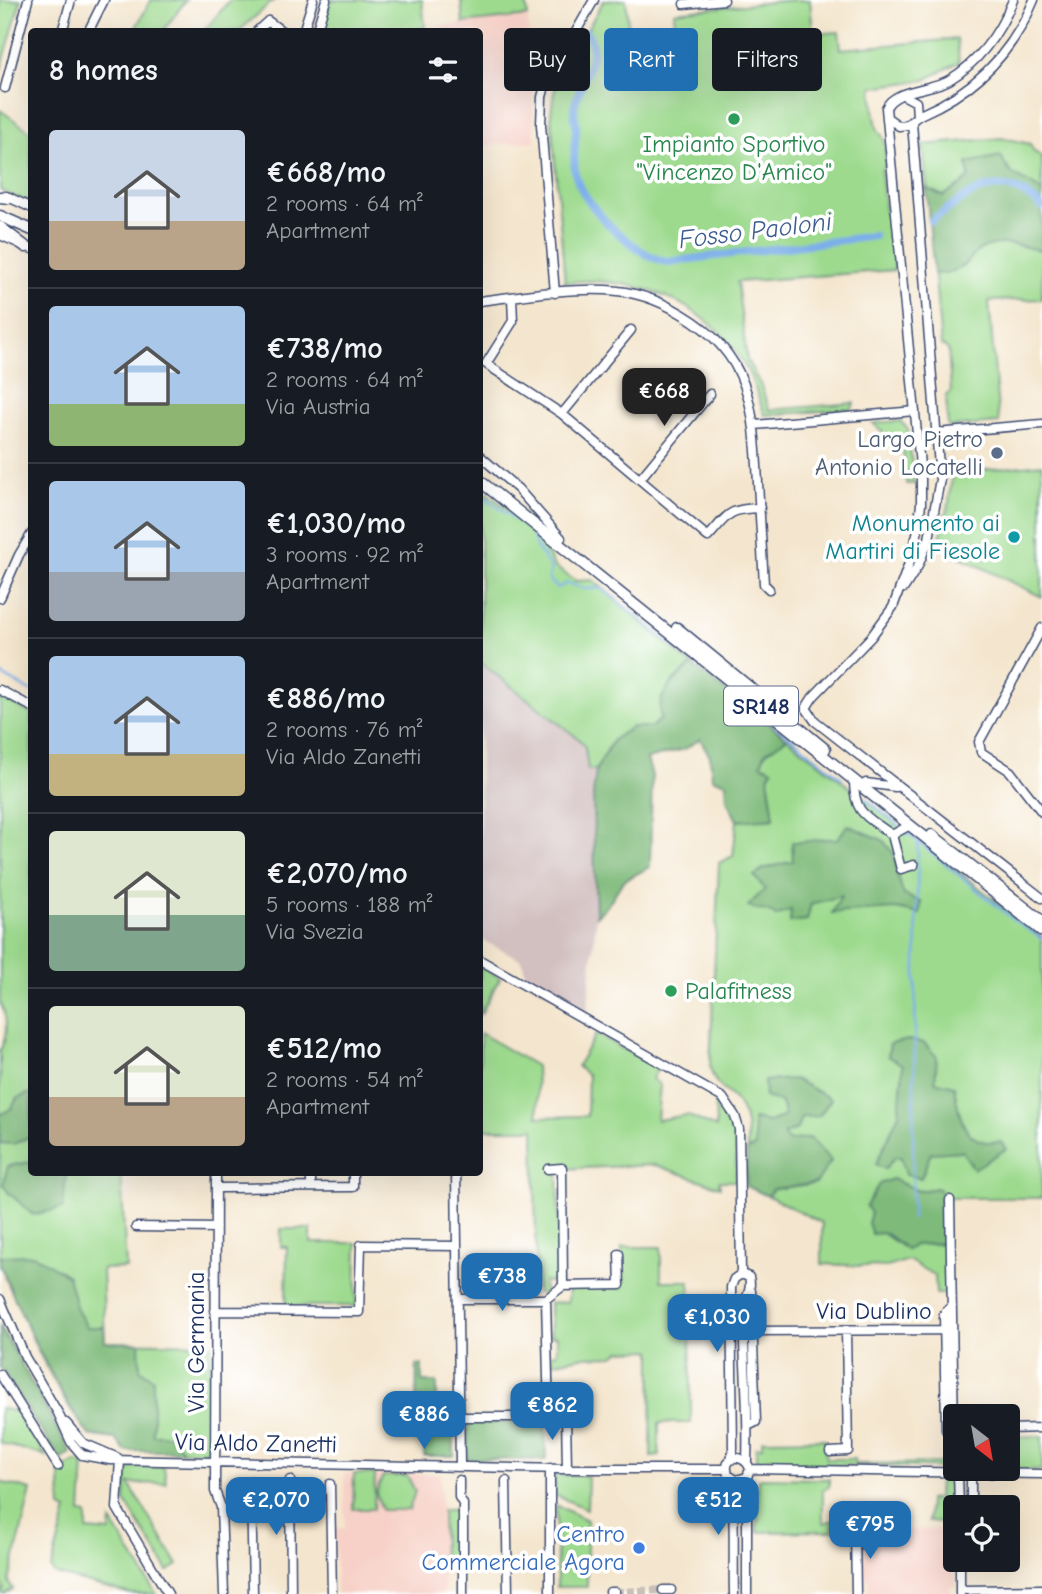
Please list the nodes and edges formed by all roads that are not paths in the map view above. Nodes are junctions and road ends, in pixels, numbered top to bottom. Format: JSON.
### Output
{"nodes":[{"id":1,"x":28,"y":0,"type":"edge"},
{"id":2,"x":71,"y":0,"type":"edge"},
{"id":3,"x":104,"y":0,"type":"edge"},
{"id":4,"x":313,"y":0,"type":"edge"},
{"id":5,"x":326,"y":0,"type":"edge"},
{"id":6,"x":594,"y":0,"type":"edge"},
{"id":7,"x":724,"y":0,"type":"edge"},
{"id":8,"x":1013,"y":0,"type":"edge"},
{"id":9,"x":1034,"y":0,"type":"edge"},
{"id":10,"x":684,"y":4,"type":"dead end"},
{"id":11,"x":63,"y":28,"type":"edge"},
{"id":12,"x":90,"y":28,"type":"edge"},
{"id":13,"x":260,"y":28,"type":"edge"},
{"id":14,"x":278,"y":28,"type":"edge"},
{"id":15,"x":304,"y":28,"type":"edge"},
{"id":16,"x":317,"y":28,"type":"edge"},
{"id":17,"x":997,"y":31,"type":"junction"},
{"id":18,"x":1013,"y":40,"type":"junction"},
{"id":19,"x":5,"y":88,"type":"dead end"},
{"id":20,"x":900,"y":95,"type":"junction"},
{"id":21,"x":889,"y":119,"type":"junction"},
{"id":22,"x":914,"y":120,"type":"junction"},
{"id":23,"x":3,"y":196,"type":"edge"},
{"id":24,"x":28,"y":206,"type":"edge"},
{"id":25,"x":0,"y":213,"type":"edge"},
{"id":26,"x":28,"y":225,"type":"edge"},
{"id":27,"x":0,"y":227,"type":"edge"},
{"id":28,"x":0,"y":235,"type":"edge"},
{"id":29,"x":28,"y":247,"type":"edge"},
{"id":30,"x":28,"y":248,"type":"edge"},
{"id":31,"x":555,"y":293,"type":"junction"},
{"id":32,"x":512,"y":297,"type":"junction"},
{"id":33,"x":483,"y":301,"type":"edge"},
{"id":34,"x":925,"y":303,"type":"junction"},
{"id":35,"x":906,"y":304,"type":"junction"},
{"id":36,"x":631,"y":330,"type":"dead end"},
{"id":37,"x":710,"y":394,"type":"dead end"},
{"id":38,"x":915,"y":411,"type":"junction"},
{"id":39,"x":562,"y":414,"type":"junction"},
{"id":40,"x":1042,"y":424,"type":"edge"},
{"id":41,"x":755,"y":425,"type":"junction"},
{"id":42,"x":936,"y":433,"type":"junction"},
{"id":43,"x":483,"y":459,"type":"edge"},
{"id":44,"x":483,"y":475,"type":"edge"},
{"id":45,"x":939,"y":475,"type":"junction"},
{"id":46,"x":921,"y":476,"type":"junction"},
{"id":47,"x":640,"y":479,"type":"junction"},
{"id":48,"x":483,"y":483,"type":"edge"},
{"id":49,"x":760,"y":508,"type":"junction"},
{"id":50,"x":561,"y":538,"type":"junction"},
{"id":51,"x":28,"y":540,"type":"edge"},
{"id":52,"x":769,"y":589,"type":"dead end"},
{"id":53,"x":0,"y":598,"type":"edge"},
{"id":54,"x":897,"y":599,"type":"junction"},
{"id":55,"x":1042,"y":628,"type":"edge"},
{"id":56,"x":0,"y":690,"type":"edge"},
{"id":57,"x":28,"y":705,"type":"edge"},
{"id":58,"x":854,"y":780,"type":"junction"},
{"id":59,"x":866,"y":783,"type":"junction"},
{"id":60,"x":898,"y":788,"type":"junction"},
{"id":61,"x":1042,"y":812,"type":"edge"},
{"id":62,"x":910,"y":825,"type":"junction"},
{"id":63,"x":895,"y":834,"type":"junction"},
{"id":64,"x":914,"y":865,"type":"dead end"},
{"id":65,"x":1042,"y":898,"type":"edge"},
{"id":66,"x":1042,"y":921,"type":"edge"},
{"id":67,"x":1042,"y":931,"type":"edge"},
{"id":68,"x":483,"y":963,"type":"edge"},
{"id":69,"x":548,"y":1168,"type":"dead end"},
{"id":70,"x":216,"y":1176,"type":"edge"},
{"id":71,"x":311,"y":1176,"type":"edge"},
{"id":72,"x":353,"y":1176,"type":"edge"},
{"id":73,"x":456,"y":1176,"type":"edge"},
{"id":74,"x":311,"y":1187,"type":"junction"},
{"id":75,"x":216,"y":1188,"type":"junction"},
{"id":76,"x":950,"y":1200,"type":"dead end"},
{"id":77,"x":136,"y":1227,"type":"dead end"},
{"id":78,"x":216,"y":1228,"type":"junction"},
{"id":79,"x":457,"y":1246,"type":"junction"},
{"id":80,"x":619,"y":1254,"type":"dead end"},
{"id":81,"x":741,"y":1274,"type":"junction"},
{"id":82,"x":563,"y":1286,"type":"junction"},
{"id":83,"x":751,"y":1289,"type":"junction"},
{"id":84,"x":0,"y":1299,"type":"edge"},
{"id":85,"x":458,"y":1299,"type":"junction"},
{"id":86,"x":546,"y":1299,"type":"junction"},
{"id":87,"x":215,"y":1311,"type":"junction"},
{"id":88,"x":846,"y":1330,"type":"junction"},
{"id":89,"x":948,"y":1330,"type":"junction"},
{"id":90,"x":753,"y":1331,"type":"junction"},
{"id":91,"x":0,"y":1374,"type":"edge"},
{"id":92,"x":947,"y":1404,"type":"edge"},
{"id":93,"x":566,"y":1414,"type":"dead end"},
{"id":94,"x":459,"y":1417,"type":"junction"},
{"id":95,"x":748,"y":1426,"type":"junction"},
{"id":96,"x":1042,"y":1428,"type":"edge"},
{"id":97,"x":1020,"y":1429,"type":"edge"},
{"id":98,"x":830,"y":1452,"type":"dead end"},
{"id":99,"x":120,"y":1460,"type":"junction"},
{"id":100,"x":215,"y":1462,"type":"junction"},
{"id":101,"x":58,"y":1466,"type":"dead end"},
{"id":102,"x":460,"y":1466,"type":"junction"},
{"id":103,"x":550,"y":1468,"type":"junction"},
{"id":104,"x":729,"y":1468,"type":"junction"},
{"id":105,"x":567,"y":1469,"type":"junction"},
{"id":106,"x":748,"y":1469,"type":"junction"},
{"id":107,"x":943,"y":1473,"type":"edge"},
{"id":108,"x":1020,"y":1474,"type":"edge"},
{"id":109,"x":1042,"y":1474,"type":"edge"},
{"id":110,"x":459,"y":1479,"type":"dead end"},
{"id":111,"x":290,"y":1480,"type":"dead end"},
{"id":112,"x":251,"y":1481,"type":"dead end"},
{"id":113,"x":506,"y":1482,"type":"dead end"},
{"id":114,"x":331,"y":1484,"type":"dead end"},
{"id":115,"x":855,"y":1529,"type":"dead end"},
{"id":116,"x":960,"y":1572,"type":"edge"},
{"id":117,"x":1042,"y":1589,"type":"edge"},
{"id":118,"x":960,"y":1592,"type":"edge"},
{"id":119,"x":168,"y":1594,"type":"edge"},
{"id":120,"x":224,"y":1594,"type":"edge"},
{"id":121,"x":253,"y":1594,"type":"edge"},
{"id":122,"x":290,"y":1594,"type":"edge"},
{"id":123,"x":332,"y":1594,"type":"edge"},
{"id":124,"x":463,"y":1594,"type":"edge"},
{"id":125,"x":508,"y":1594,"type":"edge"},
{"id":126,"x":550,"y":1594,"type":"edge"},
{"id":127,"x":734,"y":1594,"type":"edge"},
{"id":128,"x":747,"y":1594,"type":"edge"},
{"id":129,"x":856,"y":1594,"type":"edge"}],
"edges":[{"from":1,"to":19,"type":"street"},
{"from":2,"to":11,"type":"street"},
{"from":3,"to":12,"type":"street"},
{"from":4,"to":15,"type":"street"},
{"from":5,"to":16,"type":"street"},
{"from":6,"to":31,"type":"street"},
{"from":7,"to":10,"type":"street"},
{"from":8,"to":17,"type":"street"},
{"from":9,"to":18,"type":"street"},
{"from":13,"to":14,"type":"street"},
{"from":17,"to":18,"type":"street"},
{"from":17,"to":20,"type":"street"},
{"from":18,"to":22,"type":"street"},
{"from":20,"to":21,"type":"street"},
{"from":20,"to":22,"type":"street"},
{"from":21,"to":22,"type":"street"},
{"from":21,"to":35,"type":"street"},
{"from":22,"to":34,"type":"street"},
{"from":23,"to":24,"type":"street"},
{"from":25,"to":26,"type":"main road"},
{"from":27,"to":29,"type":"main road"},
{"from":28,"to":30,"type":"street"},
{"from":31,"to":32,"type":"street"},
{"from":31,"to":41,"type":"street"},
{"from":32,"to":33,"type":"street"},
{"from":32,"to":39,"type":"street"},
{"from":34,"to":35,"type":"street"},
{"from":34,"to":42,"type":"street"},
{"from":35,"to":38,"type":"street"},
{"from":36,"to":39,"type":"street"},
{"from":37,"to":47,"type":"street"},
{"from":38,"to":41,"type":"street"},
{"from":38,"to":46,"type":"street"},
{"from":39,"to":47,"type":"street"},
{"from":40,"to":42,"type":"street"},
{"from":41,"to":49,"type":"street"},
{"from":42,"to":45,"type":"street"},
{"from":43,"to":50,"type":"street"},
{"from":44,"to":50,"type":"main road","number":"SR148"},
{"from":45,"to":46,"type":"street"},
{"from":45,"to":54,"type":"street"},
{"from":46,"to":54,"type":"street"},
{"from":47,"to":49,"type":"street"},
{"from":48,"to":58,"type":"main road","number":"SR148"},
{"from":49,"to":52,"type":"street"},
{"from":50,"to":59,"type":"main road","number":"SR148"},
{"from":51,"to":53,"type":"street"},
{"from":54,"to":60,"type":"street"},
{"from":55,"to":61,"type":"street"},
{"from":56,"to":57,"type":"street"},
{"from":58,"to":62,"type":"main road","number":"SR148"},
{"from":58,"to":63,"type":"street"},
{"from":59,"to":60,"type":"street"},
{"from":59,"to":66,"type":"main road","number":"SR148"},
{"from":60,"to":65,"type":"street"},
{"from":62,"to":63,"type":"street"},
{"from":62,"to":67,"type":"main road","number":"SR148"},
{"from":63,"to":64,"type":"street"},
{"from":68,"to":81,"type":"street"},
{"from":69,"to":82,"type":"street"},
{"from":70,"to":75,"type":"street","name":"Via Germania"},
{"from":71,"to":74,"type":"street"},
{"from":72,"to":74,"type":"street"},
{"from":73,"to":79,"type":"street"},
{"from":74,"to":75,"type":"street"},
{"from":75,"to":78,"type":"street","name":"Via Germania"},
{"from":76,"to":89,"type":"street"},
{"from":77,"to":78,"type":"street"},
{"from":78,"to":87,"type":"street","name":"Via Germania"},
{"from":79,"to":85,"type":"street"},
{"from":79,"to":87,"type":"street"},
{"from":80,"to":82,"type":"street"},
{"from":81,"to":83,"type":"street"},
{"from":81,"to":104,"type":"street"},
{"from":82,"to":86,"type":"street"},
{"from":83,"to":90,"type":"street"},
{"from":83,"to":95,"type":"street"},
{"from":84,"to":99,"type":"street"},
{"from":85,"to":86,"type":"street"},
{"from":85,"to":94,"type":"street"},
{"from":86,"to":94,"type":"street"},
{"from":87,"to":100,"type":"street","name":"Via Germania"},
{"from":88,"to":89,"type":"street","name":"Via Dublino"},
{"from":88,"to":90,"type":"street","name":"Via Dublino"},
{"from":88,"to":98,"type":"street"},
{"from":89,"to":92,"type":"street"},
{"from":90,"to":95,"type":"street"},
{"from":91,"to":101,"type":"street"},
{"from":93,"to":105,"type":"street"},
{"from":94,"to":102,"type":"street"},
{"from":95,"to":106,"type":"street"},
{"from":96,"to":97,"type":"street"},
{"from":99,"to":100,"type":"street","name":"Via Aldo Zanetti"},
{"from":99,"to":119,"type":"street"},
{"from":100,"to":102,"type":"street","name":"Via Aldo Zanetti"},
{"from":100,"to":120,"type":"street","name":"Via Germania"},
{"from":102,"to":103,"type":"street","name":"Via Aldo Zanetti"},
{"from":103,"to":105,"type":"street","name":"Via Aldo Zanetti"},
{"from":103,"to":126,"type":"street"},
{"from":104,"to":105,"type":"street","name":"Via Aldo Zanetti"},
{"from":104,"to":106,"type":"street"},
{"from":104,"to":106,"type":"street"},
{"from":104,"to":127,"type":"street"},
{"from":106,"to":107,"type":"street"},
{"from":106,"to":128,"type":"street"},
{"from":108,"to":109,"type":"street"},
{"from":110,"to":124,"type":"street"},
{"from":111,"to":122,"type":"street"},
{"from":112,"to":121,"type":"street"},
{"from":113,"to":125,"type":"street"},
{"from":114,"to":123,"type":"street"},
{"from":115,"to":129,"type":"street"},
{"from":116,"to":118,"type":"street"},
{"from":117,"to":118,"type":"street"}]}
